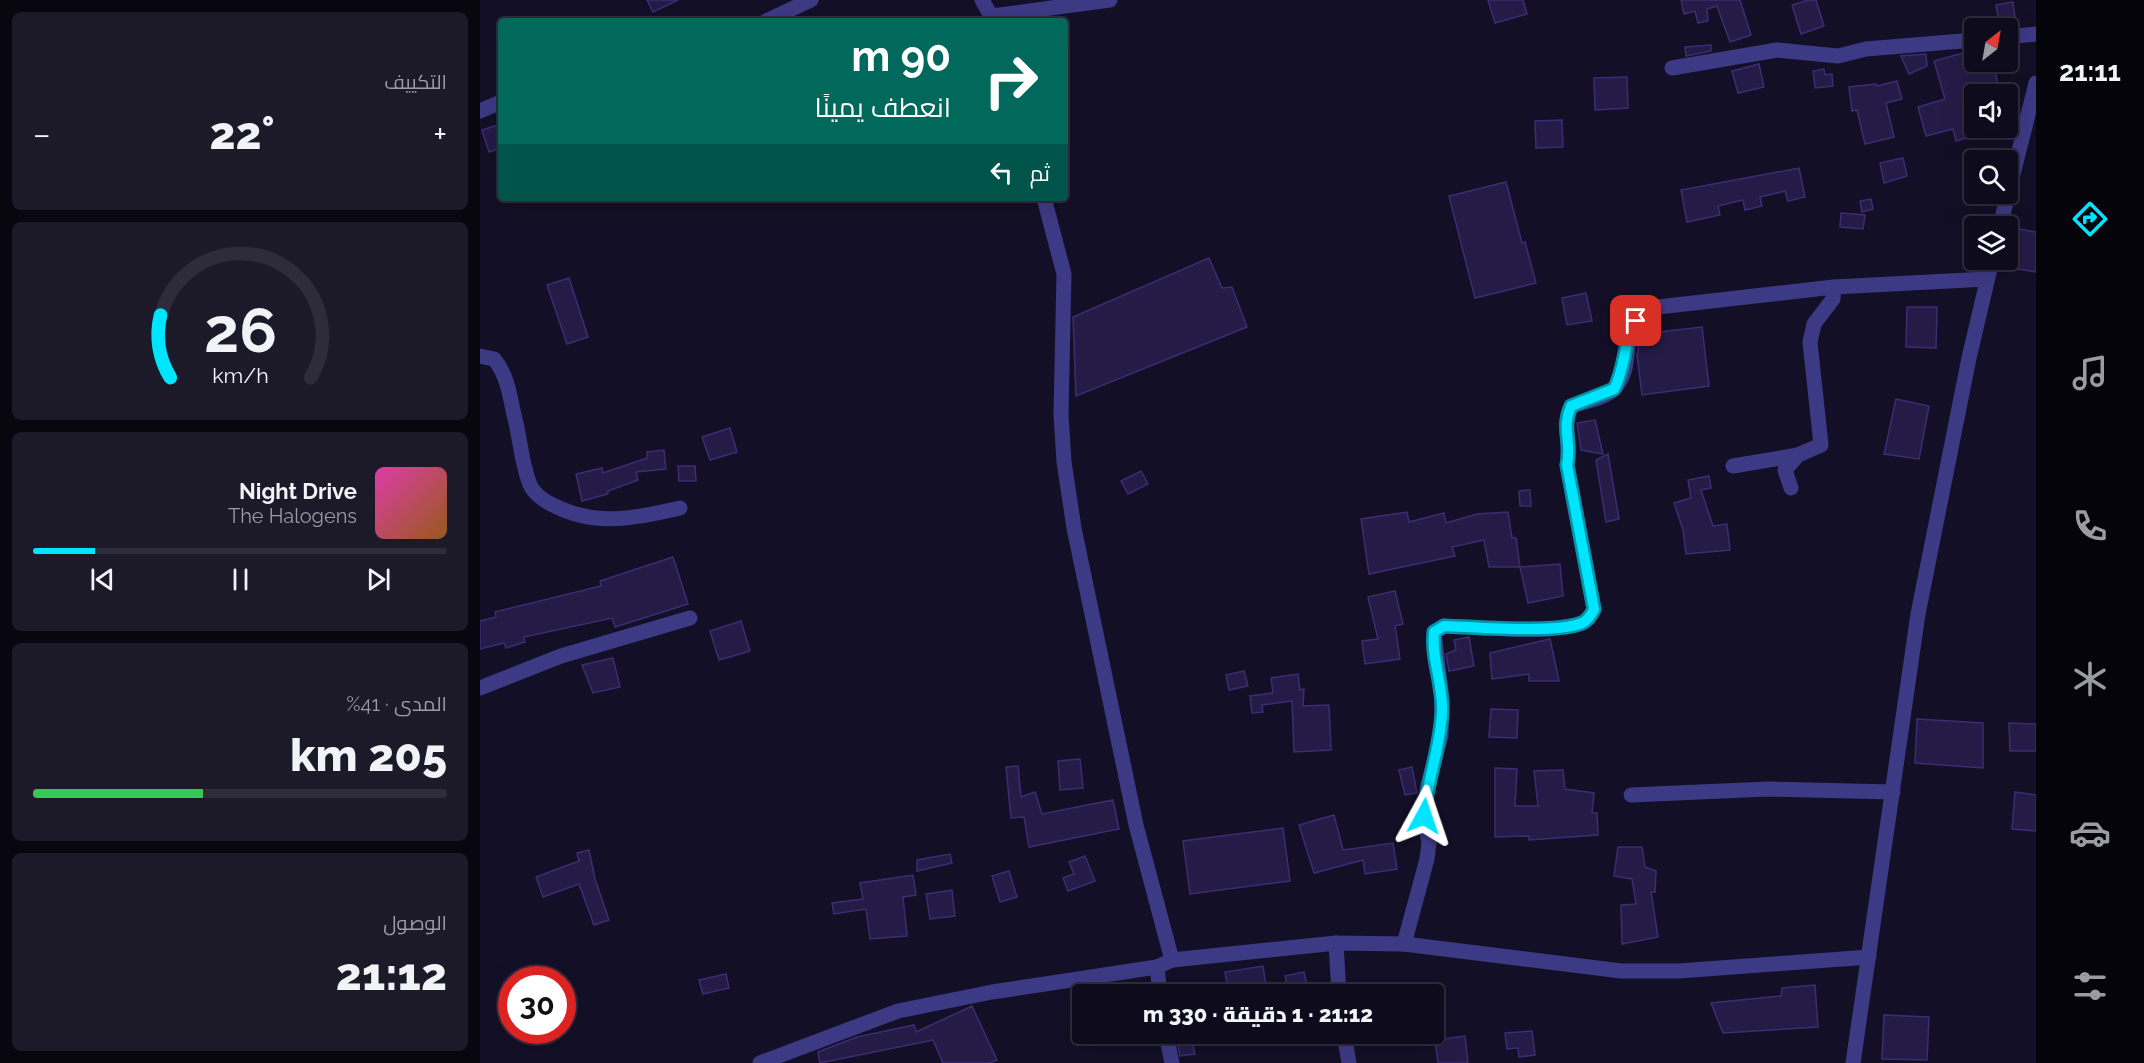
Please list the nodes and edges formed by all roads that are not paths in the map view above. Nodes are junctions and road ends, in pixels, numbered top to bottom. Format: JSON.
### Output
{"nodes":[{"id":1,"x":812,"y":0,"type":"edge"},
{"id":2,"x":982,"y":0,"type":"edge"},
{"id":3,"x":1110,"y":0,"type":"edge"},
{"id":4,"x":773,"y":18,"type":"edge"},
{"id":5,"x":993,"y":18,"type":"edge"},
{"id":6,"x":2036,"y":34,"type":"edge"},
{"id":7,"x":2018,"y":36,"type":"edge"},
{"id":8,"x":1964,"y":41,"type":"edge"},
{"id":9,"x":1672,"y":68,"type":"dead end"},
{"id":10,"x":2036,"y":83,"type":"edge"},
{"id":11,"x":498,"y":103,"type":"edge"},
{"id":12,"x":480,"y":111,"type":"edge"},
{"id":13,"x":1045,"y":201,"type":"edge"},
{"id":14,"x":2003,"y":216,"type":"edge"},
{"id":15,"x":1989,"y":270,"type":"edge"},
{"id":16,"x":1987,"y":279,"type":"junction"},
{"id":17,"x":1834,"y":287,"type":"junction"},
{"id":18,"x":480,"y":356,"type":"edge"},
{"id":19,"x":1798,"y":455,"type":"junction"},
{"id":20,"x":1733,"y":466,"type":"dead end"},
{"id":21,"x":1791,"y":488,"type":"dead end"},
{"id":22,"x":680,"y":508,"type":"dead end"},
{"id":23,"x":690,"y":618,"type":"dead end"},
{"id":24,"x":480,"y":688,"type":"edge"},
{"id":25,"x":1893,"y":792,"type":"junction"},
{"id":26,"x":1631,"y":795,"type":"dead end"},
{"id":27,"x":1336,"y":943,"type":"junction"},
{"id":28,"x":1404,"y":944,"type":"junction"},
{"id":29,"x":1869,"y":957,"type":"junction"},
{"id":30,"x":1172,"y":960,"type":"junction"},
{"id":31,"x":1157,"y":968,"type":"junction"},
{"id":32,"x":1159,"y":984,"type":"edge"},
{"id":33,"x":1338,"y":984,"type":"edge"},
{"id":34,"x":1168,"y":1044,"type":"edge"},
{"id":35,"x":1346,"y":1044,"type":"edge"},
{"id":36,"x":787,"y":1058,"type":"edge"},
{"id":37,"x":760,"y":1063,"type":"edge"},
{"id":38,"x":1172,"y":1063,"type":"edge"},
{"id":39,"x":1349,"y":1063,"type":"edge"},
{"id":40,"x":1853,"y":1063,"type":"edge"}],
"edges":[{"from":1,"to":4,"type":"street"},
{"from":2,"to":5,"type":"street"},
{"from":3,"to":5,"type":"street"},
{"from":6,"to":7,"type":"street"},
{"from":8,"to":9,"type":"street"},
{"from":10,"to":14,"type":"street"},
{"from":11,"to":12,"type":"street"},
{"from":13,"to":30,"type":"street"},
{"from":15,"to":16,"type":"street"},
{"from":16,"to":17,"type":"street"},
{"from":16,"to":25,"type":"street"},
{"from":17,"to":19,"type":"street"},
{"from":17,"to":28,"type":"street"},
{"from":18,"to":22,"type":"street"},
{"from":19,"to":20,"type":"street"},
{"from":19,"to":21,"type":"street"},
{"from":23,"to":24,"type":"street"},
{"from":25,"to":26,"type":"street"},
{"from":25,"to":29,"type":"street"},
{"from":27,"to":28,"type":"street"},
{"from":27,"to":30,"type":"street"},
{"from":27,"to":33,"type":"street"},
{"from":28,"to":29,"type":"street"},
{"from":29,"to":40,"type":"street"},
{"from":30,"to":31,"type":"street"},
{"from":31,"to":32,"type":"street"},
{"from":31,"to":36,"type":"street"},
{"from":34,"to":38,"type":"street"},
{"from":35,"to":39,"type":"street"},
{"from":36,"to":37,"type":"street"}]}
